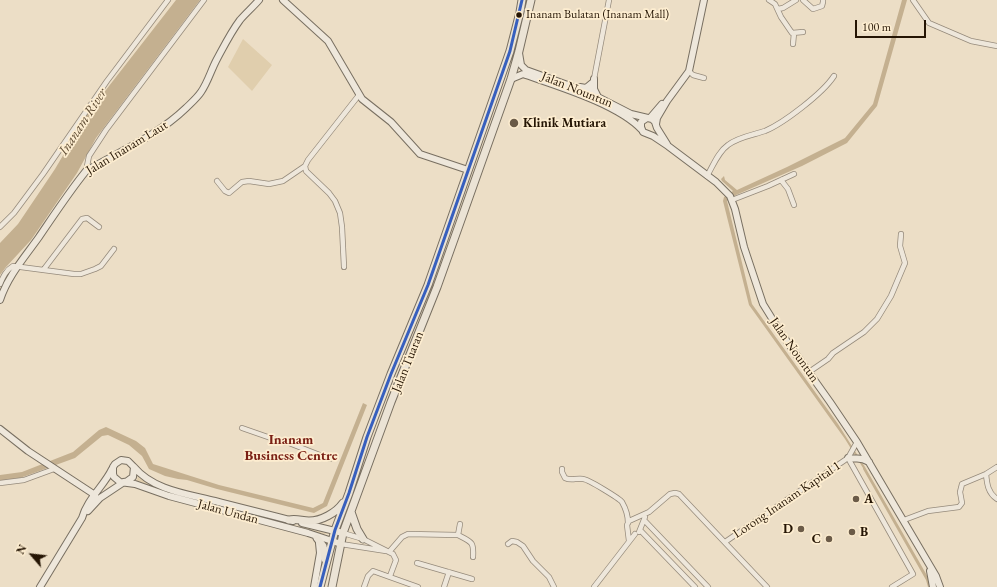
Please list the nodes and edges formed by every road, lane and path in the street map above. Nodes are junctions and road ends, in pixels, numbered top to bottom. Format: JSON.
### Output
{"nodes":[{"id":1,"x":168,"y":0,"type":"edge"},
{"id":2,"x":204,"y":0,"type":"edge"},
{"id":3,"x":260,"y":0,"type":"edge"},
{"id":4,"x":282,"y":0,"type":"edge"},
{"id":5,"x":522,"y":0,"type":"edge"},
{"id":6,"x":531,"y":0,"type":"edge"},
{"id":7,"x":609,"y":0,"type":"edge"},
{"id":8,"x":703,"y":0,"type":"edge"},
{"id":9,"x":770,"y":0,"type":"edge"},
{"id":10,"x":796,"y":0,"type":"edge"},
{"id":11,"x":803,"y":0,"type":"edge"},
{"id":12,"x":823,"y":0,"type":"edge"},
{"id":13,"x":913,"y":0,"type":"edge"},
{"id":14,"x":778,"y":9,"type":"junction"},
{"id":15,"x":803,"y":32,"type":"dead end"},
{"id":16,"x":794,"y":33,"type":"junction"},
{"id":17,"x":793,"y":44,"type":"dead end"},
{"id":18,"x":997,"y":46,"type":"edge"},
{"id":19,"x":519,"y":51,"type":"junction"},
{"id":20,"x":688,"y":71,"type":"junction"},
{"id":21,"x":834,"y":76,"type":"dead end"},
{"id":22,"x":704,"y":78,"type":"dead end"},
{"id":23,"x":511,"y":79,"type":"junction"},
{"id":24,"x":593,"y":81,"type":"junction"},
{"id":25,"x":570,"y":86,"type":"junction"},
{"id":26,"x":590,"y":93,"type":"junction"},
{"id":27,"x":359,"y":96,"type":"junction"},
{"id":28,"x":598,"y":97,"type":"junction"},
{"id":29,"x":620,"y":113,"type":"junction"},
{"id":30,"x":649,"y":118,"type":"junction"},
{"id":31,"x":656,"y":124,"type":"junction"},
{"id":32,"x":645,"y":132,"type":"junction"},
{"id":33,"x":668,"y":146,"type":"junction"},
{"id":34,"x":305,"y":166,"type":"junction"},
{"id":35,"x":468,"y":170,"type":"junction"},
{"id":36,"x":86,"y":171,"type":"junction"},
{"id":37,"x":794,"y":174,"type":"dead end"},
{"id":38,"x":707,"y":176,"type":"junction"},
{"id":39,"x":782,"y":180,"type":"junction"},
{"id":40,"x":217,"y":181,"type":"dead end"},
{"id":41,"x":732,"y":200,"type":"junction"},
{"id":42,"x":794,"y":205,"type":"dead end"},
{"id":43,"x":0,"y":227,"type":"edge"},
{"id":44,"x":99,"y":227,"type":"dead end"},
{"id":45,"x":900,"y":234,"type":"dead end"},
{"id":46,"x":114,"y":249,"type":"dead end"},
{"id":47,"x":17,"y":266,"type":"junction"},
{"id":48,"x":344,"y":267,"type":"dead end"},
{"id":49,"x":44,"y":269,"type":"junction"},
{"id":50,"x":0,"y":284,"type":"edge"},
{"id":51,"x":0,"y":300,"type":"edge"},
{"id":52,"x":809,"y":372,"type":"junction"},
{"id":53,"x":242,"y":428,"type":"dead end"},
{"id":54,"x":0,"y":429,"type":"edge"},
{"id":55,"x":857,"y":442,"type":"junction"},
{"id":56,"x":848,"y":458,"type":"junction"},
{"id":57,"x":330,"y":459,"type":"dead end"},
{"id":58,"x":869,"y":462,"type":"junction"},
{"id":59,"x":113,"y":466,"type":"junction"},
{"id":60,"x":134,"y":467,"type":"junction"},
{"id":61,"x":997,"y":467,"type":"edge"},
{"id":62,"x":54,"y":469,"type":"junction"},
{"id":63,"x":562,"y":469,"type":"dead end"},
{"id":64,"x":986,"y":474,"type":"junction"},
{"id":65,"x":125,"y":482,"type":"junction"},
{"id":66,"x":0,"y":483,"type":"edge"},
{"id":67,"x":113,"y":489,"type":"junction"},
{"id":68,"x":349,"y":493,"type":"junction"},
{"id":69,"x":95,"y":495,"type":"junction"},
{"id":70,"x":997,"y":499,"type":"edge"},
{"id":71,"x":351,"y":512,"type":"junction"},
{"id":72,"x":649,"y":512,"type":"junction"},
{"id":73,"x":82,"y":518,"type":"junction"},
{"id":74,"x":289,"y":520,"type":"junction"},
{"id":75,"x":634,"y":520,"type":"junction"},
{"id":76,"x":644,"y":520,"type":"junction"},
{"id":77,"x":904,"y":520,"type":"junction"},
{"id":78,"x":460,"y":524,"type":"dead end"},
{"id":79,"x":627,"y":525,"type":"junction"},
{"id":80,"x":641,"y":527,"type":"junction"},
{"id":81,"x":334,"y":530,"type":"junction"},
{"id":82,"x":308,"y":533,"type":"junction"},
{"id":83,"x":343,"y":533,"type":"junction"},
{"id":84,"x":635,"y":534,"type":"junction"},
{"id":85,"x":458,"y":535,"type":"junction"},
{"id":86,"x":317,"y":538,"type":"junction"},
{"id":87,"x":363,"y":539,"type":"junction"},
{"id":88,"x":332,"y":540,"type":"junction"},
{"id":89,"x":629,"y":541,"type":"junction"},
{"id":90,"x":725,"y":542,"type":"junction"},
{"id":91,"x":341,"y":544,"type":"junction"},
{"id":92,"x":508,"y":544,"type":"dead end"},
{"id":93,"x":389,"y":552,"type":"junction"},
{"id":94,"x":473,"y":557,"type":"dead end"},
{"id":95,"x":926,"y":560,"type":"junction"},
{"id":96,"x":417,"y":563,"type":"dead end"},
{"id":97,"x":325,"y":565,"type":"junction"},
{"id":98,"x":449,"y":572,"type":"junction"},
{"id":99,"x":390,"y":576,"type":"junction"},
{"id":100,"x":472,"y":579,"type":"dead end"},
{"id":101,"x":40,"y":587,"type":"edge"},
{"id":102,"x":314,"y":587,"type":"edge"},
{"id":103,"x":320,"y":587,"type":"edge"},
{"id":104,"x":332,"y":587,"type":"edge"},
{"id":105,"x":364,"y":587,"type":"edge"},
{"id":106,"x":418,"y":587,"type":"edge"},
{"id":107,"x":444,"y":587,"type":"edge"},
{"id":108,"x":554,"y":587,"type":"edge"},
{"id":109,"x":594,"y":587,"type":"edge"},
{"id":110,"x":695,"y":587,"type":"edge"},
{"id":111,"x":708,"y":587,"type":"edge"},
{"id":112,"x":767,"y":587,"type":"edge"},
{"id":113,"x":892,"y":587,"type":"edge"},
{"id":114,"x":933,"y":587,"type":"edge"},
{"id":115,"x":940,"y":587,"type":"edge"}],
"edges":[{"from":1,"to":43,"type":"street"},
{"from":2,"to":36,"type":"street"},
{"from":3,"to":36,"type":"street","name":"Jalan Inanam Laut"},
{"from":4,"to":27,"type":"street"},
{"from":5,"to":35,"type":"main road","name":"Jalan Tuaran"},
{"from":6,"to":19,"type":"main road","name":"Jalan Tuaran"},
{"from":7,"to":24,"type":"street"},
{"from":8,"to":20,"type":"street"},
{"from":8,"to":30,"type":"street"},
{"from":9,"to":14,"type":"street"},
{"from":10,"to":14,"type":"street"},
{"from":11,"to":12,"type":"street"},
{"from":13,"to":18,"type":"street"},
{"from":14,"to":16,"type":"street"},
{"from":15,"to":16,"type":"street"},
{"from":16,"to":17,"type":"street"},
{"from":19,"to":23,"type":"main road","name":"Jalan Tuaran"},
{"from":19,"to":25,"type":"street","name":"Jalan Nountun"},
{"from":20,"to":22,"type":"street"},
{"from":20,"to":31,"type":"street"},
{"from":21,"to":38,"type":"street"},
{"from":23,"to":29,"type":"street","name":"Jalan Nountun"},
{"from":23,"to":71,"type":"main road","name":"Jalan Tuaran"},
{"from":24,"to":25,"type":"street"},
{"from":24,"to":26,"type":"street"},
{"from":24,"to":28,"type":"street"},
{"from":25,"to":26,"type":"street","name":"Jalan Nountun"},
{"from":26,"to":28,"type":"street","name":"Jalan Nountun"},
{"from":26,"to":29,"type":"street"},
{"from":27,"to":34,"type":"street"},
{"from":27,"to":35,"type":"street"},
{"from":28,"to":30,"type":"street","name":"Jalan Nountun"},
{"from":29,"to":32,"type":"street","name":"Jalan Nountun"},
{"from":30,"to":31,"type":"street","name":"Jalan Nountun"},
{"from":30,"to":32,"type":"street"},
{"from":31,"to":32,"type":"street"},
{"from":31,"to":33,"type":"street","name":"Jalan Nountun"},
{"from":32,"to":33,"type":"street","name":"Jalan Nountun"},
{"from":33,"to":38,"type":"street","name":"Jalan Nountun"},
{"from":34,"to":40,"type":"street"},
{"from":34,"to":48,"type":"street"},
{"from":35,"to":68,"type":"main road","name":"Jalan Tuaran"},
{"from":36,"to":47,"type":"street","name":"Jalan Inanam Laut"},
{"from":37,"to":39,"type":"street"},
{"from":38,"to":41,"type":"street","name":"Jalan Nountun"},
{"from":39,"to":41,"type":"street"},
{"from":39,"to":42,"type":"street"},
{"from":41,"to":52,"type":"street","name":"Jalan Nountun"},
{"from":44,"to":49,"type":"street"},
{"from":45,"to":52,"type":"street"},
{"from":46,"to":49,"type":"street"},
{"from":47,"to":49,"type":"street"},
{"from":47,"to":50,"type":"street"},
{"from":47,"to":51,"type":"street","name":"Jalan Inanam Laut"},
{"from":52,"to":55,"type":"street","name":"Jalan Nountun"},
{"from":53,"to":57,"type":"street"},
{"from":54,"to":62,"type":"street"},
{"from":55,"to":56,"type":"street"},
{"from":55,"to":58,"type":"street","name":"Jalan Nountun"},
{"from":56,"to":58,"type":"street"},
{"from":56,"to":90,"type":"street","name":"Lorong Inanam Kapital 1"},
{"from":56,"to":113,"type":"street"},
{"from":58,"to":77,"type":"street","name":"Jalan Nountun"},
{"from":59,"to":60,"type":"street","name":"Jalan Undan"},
{"from":59,"to":65,"type":"street"},
{"from":59,"to":69,"type":"street"},
{"from":60,"to":65,"type":"street"},
{"from":60,"to":74,"type":"street","name":"Jalan Undan"},
{"from":61,"to":64,"type":"street"},
{"from":62,"to":66,"type":"street"},
{"from":62,"to":69,"type":"street"},
{"from":63,"to":79,"type":"street"},
{"from":64,"to":70,"type":"street"},
{"from":64,"to":77,"type":"street"},
{"from":65,"to":67,"type":"street"},
{"from":65,"to":82,"type":"street","name":"Jalan Undan"},
{"from":67,"to":69,"type":"street"},
{"from":67,"to":73,"type":"street"},
{"from":68,"to":74,"type":"main road"},
{"from":68,"to":81,"type":"main road","name":"Jalan Tuaran"},
{"from":69,"to":73,"type":"street"},
{"from":71,"to":83,"type":"main road","name":"Jalan Tuaran"},
{"from":71,"to":87,"type":"main road"},
{"from":72,"to":75,"type":"street"},
{"from":72,"to":76,"type":"street"},
{"from":72,"to":90,"type":"street"},
{"from":73,"to":101,"type":"street"},
{"from":74,"to":81,"type":"street","name":"Jalan Undan"},
{"from":75,"to":79,"type":"street"},
{"from":75,"to":80,"type":"street"},
{"from":76,"to":80,"type":"street"},
{"from":76,"to":111,"type":"street"},
{"from":77,"to":95,"type":"street","name":"Jalan Nountun"},
{"from":78,"to":85,"type":"street"},
{"from":79,"to":84,"type":"street"},
{"from":79,"to":89,"type":"street"},
{"from":80,"to":84,"type":"street"},
{"from":80,"to":110,"type":"street"},
{"from":81,"to":83,"type":"street","name":"Jalan Undan"},
{"from":81,"to":88,"type":"main road","name":"Jalan Tuaran"},
{"from":82,"to":86,"type":"street"},
{"from":82,"to":88,"type":"street","name":"Jalan Undan"},
{"from":83,"to":87,"type":"street"},
{"from":83,"to":91,"type":"main road","name":"Jalan Tuaran"},
{"from":84,"to":89,"type":"street"},
{"from":85,"to":93,"type":"street"},
{"from":85,"to":94,"type":"street"},
{"from":86,"to":97,"type":"main road"},
{"from":86,"to":102,"type":"street"},
{"from":87,"to":93,"type":"street"},
{"from":88,"to":91,"type":"street","name":"Jalan Undan"},
{"from":88,"to":97,"type":"main road","name":"Jalan Tuaran"},
{"from":89,"to":109,"type":"street"},
{"from":90,"to":112,"type":"street"},
{"from":91,"to":93,"type":"street"},
{"from":91,"to":104,"type":"main road","name":"Jalan Tuaran"},
{"from":92,"to":108,"type":"street"},
{"from":93,"to":99,"type":"street"},
{"from":95,"to":114,"type":"street","name":"Jalan Nountun"},
{"from":95,"to":115,"type":"street","name":"Jalan Nountun"},
{"from":96,"to":98,"type":"street"},
{"from":97,"to":103,"type":"main road","name":"Jalan Tuaran"},
{"from":98,"to":100,"type":"street"},
{"from":98,"to":107,"type":"street"},
{"from":99,"to":105,"type":"street"},
{"from":99,"to":106,"type":"street"}]}
